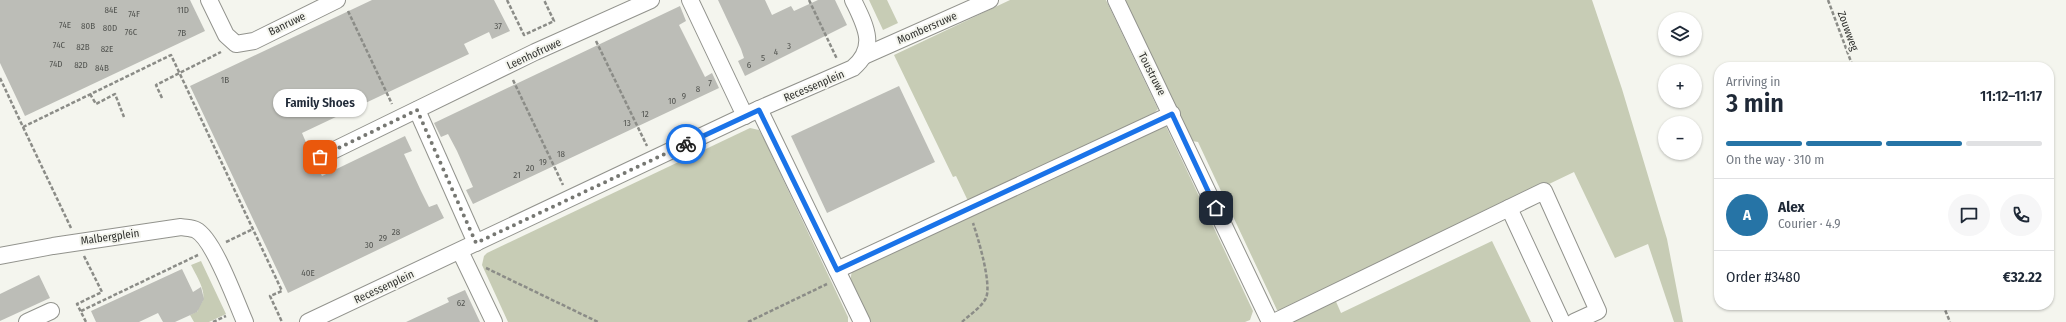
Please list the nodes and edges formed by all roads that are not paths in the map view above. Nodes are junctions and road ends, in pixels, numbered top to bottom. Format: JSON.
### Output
{"nodes":[{"id":1,"x":209,"y":0,"type":"edge"},
{"id":2,"x":652,"y":0,"type":"edge"},
{"id":3,"x":690,"y":0,"type":"edge"},
{"id":4,"x":853,"y":0,"type":"edge"},
{"id":5,"x":990,"y":0,"type":"edge"},
{"id":6,"x":1116,"y":0,"type":"edge"},
{"id":7,"x":342,"y":4,"type":"edge"},
{"id":8,"x":864,"y":56,"type":"junction"},
{"id":9,"x":417,"y":110,"type":"junction"},
{"id":10,"x":752,"y":113,"type":"junction"},
{"id":11,"x":1172,"y":114,"type":"junction"},
{"id":12,"x":320,"y":157,"type":"dead end"},
{"id":13,"x":1509,"y":208,"type":"junction"},
{"id":14,"x":476,"y":243,"type":"junction"},
{"id":15,"x":461,"y":254,"type":"junction"},
{"id":16,"x":0,"y":256,"type":"edge"},
{"id":17,"x":839,"y":274,"type":"junction"},
{"id":18,"x":51,"y":311,"type":"dead end"},
{"id":19,"x":27,"y":322,"type":"edge"},
{"id":20,"x":245,"y":322,"type":"edge"},
{"id":21,"x":308,"y":322,"type":"edge"},
{"id":22,"x":494,"y":322,"type":"edge"},
{"id":23,"x":862,"y":322,"type":"edge"},
{"id":24,"x":1270,"y":322,"type":"edge"},
{"id":25,"x":1274,"y":322,"type":"edge"},
{"id":26,"x":1562,"y":322,"type":"edge"},
{"id":27,"x":1574,"y":322,"type":"edge"}],
"edges":[{"from":1,"to":7,"type":"street","name":"Banruwe"},
{"from":2,"to":9,"type":"street","name":"Leenhofruwe"},
{"from":3,"to":10,"type":"street"},
{"from":4,"to":8,"type":"street"},
{"from":5,"to":8,"type":"street","name":"Mombersruwe"},
{"from":6,"to":11,"type":"street","name":"Toustruwe"},
{"from":8,"to":10,"type":"street","name":"Recessenplein"},
{"from":9,"to":12,"type":"street","name":"Leenhofruwe"},
{"from":9,"to":14,"type":"street"},
{"from":10,"to":14,"type":"street","name":"Recessenplein"},
{"from":10,"to":17,"type":"street"},
{"from":11,"to":17,"type":"street"},
{"from":11,"to":24,"type":"street","name":"Toustruwe"},
{"from":13,"to":25,"type":"street"},
{"from":13,"to":26,"type":"street"},
{"from":13,"to":27,"type":"street"},
{"from":14,"to":15,"type":"street","name":"Recessenplein"},
{"from":15,"to":21,"type":"street","name":"Recessenplein"},
{"from":15,"to":22,"type":"street"},
{"from":16,"to":20,"type":"street","name":"Malbergplein"},
{"from":17,"to":23,"type":"street"},
{"from":18,"to":19,"type":"street"}]}
